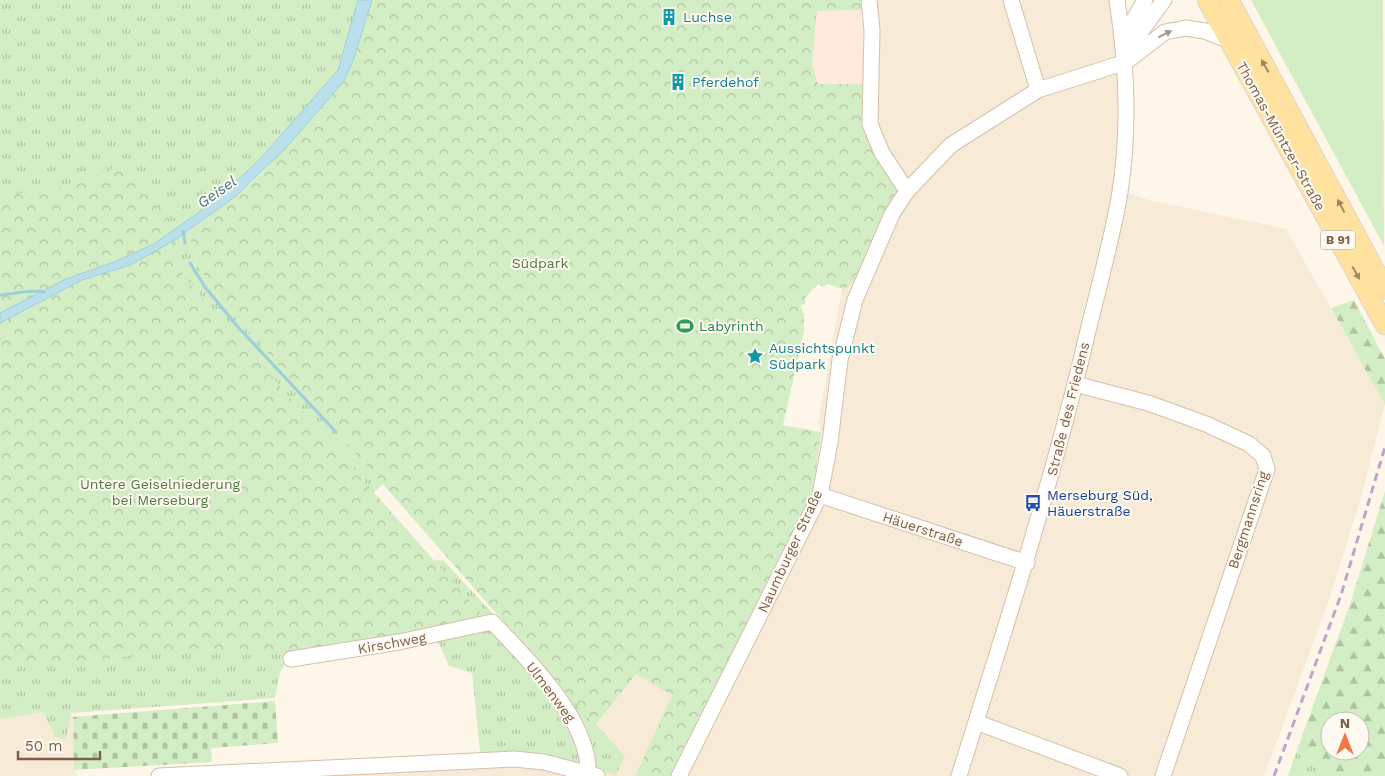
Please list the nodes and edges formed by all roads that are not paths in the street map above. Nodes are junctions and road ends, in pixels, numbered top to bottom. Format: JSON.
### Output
{"nodes":[{"id":1,"x":869,"y":0,"type":"edge"},
{"id":2,"x":1011,"y":0,"type":"edge"},
{"id":3,"x":1117,"y":0,"type":"edge"},
{"id":4,"x":1145,"y":0,"type":"edge"},
{"id":5,"x":1164,"y":0,"type":"edge"},
{"id":6,"x":1207,"y":0,"type":"edge"},
{"id":7,"x":1229,"y":0,"type":"edge"},
{"id":8,"x":1123,"y":38,"type":"junction"},
{"id":9,"x":1230,"y":41,"type":"junction"},
{"id":10,"x":1126,"y":62,"type":"junction"},
{"id":11,"x":1038,"y":90,"type":"junction"},
{"id":12,"x":907,"y":191,"type":"junction"},
{"id":13,"x":1385,"y":289,"type":"edge"},
{"id":14,"x":1385,"y":325,"type":"edge"},
{"id":15,"x":1075,"y":384,"type":"junction"},
{"id":16,"x":820,"y":495,"type":"junction"},
{"id":17,"x":1027,"y":563,"type":"junction"},
{"id":18,"x":492,"y":622,"type":"joint"},
{"id":19,"x":290,"y":659,"type":"dead end"},
{"id":20,"x":976,"y":722,"type":"junction"},
{"id":21,"x":426,"y":769,"type":"edge"},
{"id":22,"x":592,"y":775,"type":"edge"},
{"id":23,"x":159,"y":776,"type":"edge"},
{"id":24,"x":679,"y":776,"type":"edge"},
{"id":25,"x":959,"y":776,"type":"edge"},
{"id":26,"x":1120,"y":776,"type":"edge"},
{"id":27,"x":1163,"y":776,"type":"edge"}],
"edges":[{"from":1,"to":12,"type":"street"},
{"from":2,"to":11,"type":"street"},
{"from":3,"to":8,"type":"street","name":"Straße des Friedens"},
{"from":4,"to":8,"type":"street"},
{"from":5,"to":10,"type":"street","name":"Straße des Friedens"},
{"from":6,"to":9,"type":"main road","name":"Thomas-Müntzer-Straße","number":"B 91"},
{"from":13,"to":7,"type":"main road","name":"Thomas-Müntzer-Straße","number":"B 91","one_way":true},
{"from":8,"to":10,"type":"street","name":"Straße des Friedens"},
{"from":10,"to":9,"type":"street","one_way":true},
{"from":9,"to":14,"type":"main road","name":"Thomas-Müntzer-Straße","number":"B 91","one_way":true},
{"from":10,"to":11,"type":"street","name":"Naumburger Straße"},
{"from":10,"to":15,"type":"street","name":"Straße des Friedens"},
{"from":11,"to":12,"type":"street","name":"Naumburger Straße"},
{"from":12,"to":16,"type":"street","name":"Naumburger Straße"},
{"from":15,"to":17,"type":"street","name":"Straße des Friedens"},
{"from":15,"to":27,"type":"street","name":"Bergmannsring"},
{"from":16,"to":17,"type":"street","name":"Häuerstraße"},
{"from":16,"to":24,"type":"street","name":"Naumburger Straße"},
{"from":17,"to":20,"type":"street","name":"Straße des Friedens"},
{"from":18,"to":19,"type":"street","name":"Kirschweg"},
{"from":18,"to":22,"type":"street","name":"Ulmenweg"},
{"from":20,"to":25,"type":"street","name":"Straße des Friedens"},
{"from":20,"to":26,"type":"street"},
{"from":21,"to":22,"type":"street"},
{"from":21,"to":23,"type":"street"}]}
